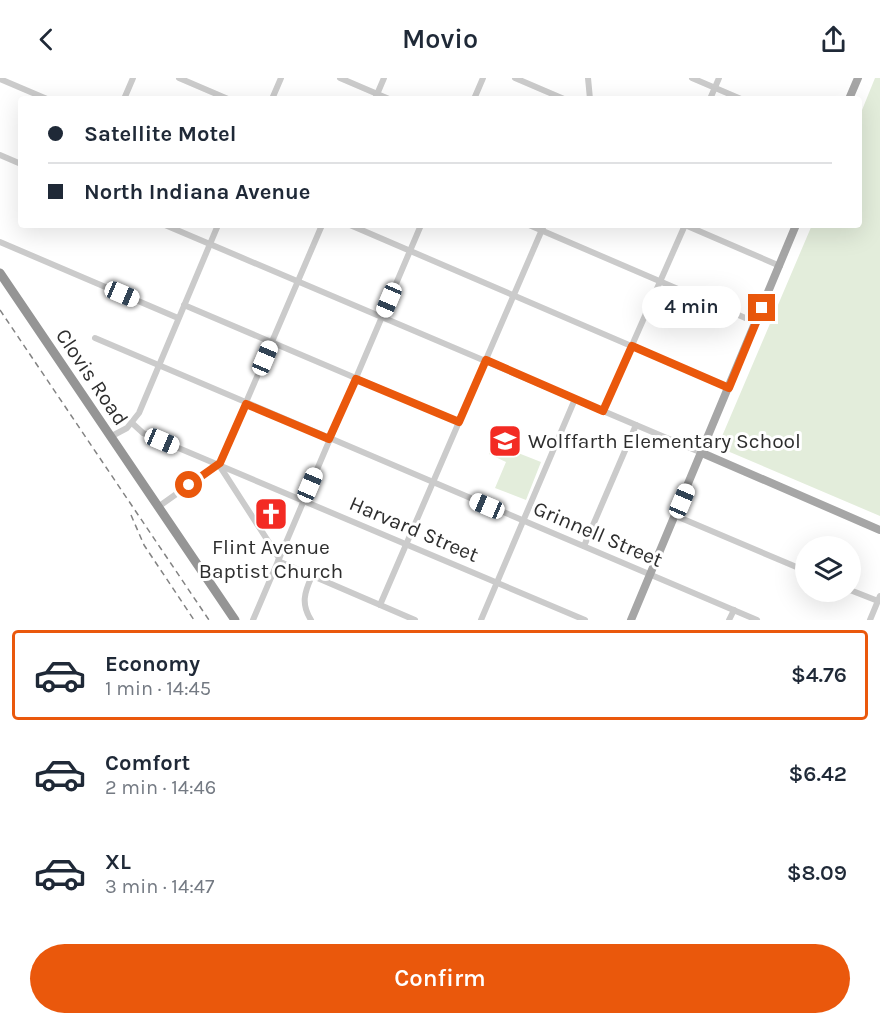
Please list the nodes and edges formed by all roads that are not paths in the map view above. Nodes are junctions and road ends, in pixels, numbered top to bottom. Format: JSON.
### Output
{"nodes":[{"id":1,"x":133,"y":78,"type":"edge"},
{"id":2,"x":179,"y":78,"type":"edge"},
{"id":3,"x":281,"y":78,"type":"edge"},
{"id":4,"x":340,"y":78,"type":"edge"},
{"id":5,"x":384,"y":78,"type":"edge"},
{"id":6,"x":483,"y":78,"type":"edge"},
{"id":7,"x":515,"y":78,"type":"edge"},
{"id":8,"x":588,"y":78,"type":"edge"},
{"id":9,"x":692,"y":78,"type":"edge"},
{"id":10,"x":719,"y":78,"type":"edge"},
{"id":11,"x":858,"y":78,"type":"edge"},
{"id":12,"x":0,"y":79,"type":"edge"},
{"id":13,"x":715,"y":88,"type":"junction"},
{"id":14,"x":40,"y":96,"type":"edge"},
{"id":15,"x":125,"y":96,"type":"edge"},
{"id":16,"x":221,"y":96,"type":"edge"},
{"id":17,"x":273,"y":96,"type":"edge"},
{"id":18,"x":374,"y":96,"type":"edge"},
{"id":19,"x":376,"y":96,"type":"edge"},
{"id":20,"x":475,"y":96,"type":"edge"},
{"id":21,"x":557,"y":96,"type":"edge"},
{"id":22,"x":590,"y":96,"type":"edge"},
{"id":23,"x":711,"y":96,"type":"edge"},
{"id":24,"x":734,"y":96,"type":"edge"},
{"id":25,"x":850,"y":96,"type":"edge"},
{"id":26,"x":0,"y":155,"type":"edge"},
{"id":27,"x":18,"y":163,"type":"edge"},
{"id":28,"x":172,"y":228,"type":"edge"},
{"id":29,"x":217,"y":228,"type":"edge"},
{"id":30,"x":321,"y":228,"type":"edge"},
{"id":31,"x":357,"y":228,"type":"edge"},
{"id":32,"x":420,"y":228,"type":"edge"},
{"id":33,"x":542,"y":228,"type":"edge"},
{"id":34,"x":684,"y":228,"type":"edge"},
{"id":35,"x":692,"y":228,"type":"edge"},
{"id":36,"x":795,"y":228,"type":"edge"},
{"id":37,"x":0,"y":242,"type":"edge"},
{"id":38,"x":210,"y":243,"type":"junction"},
{"id":39,"x":410,"y":250,"type":"junction"},
{"id":40,"x":780,"y":266,"type":"junction"},
{"id":41,"x":0,"y":273,"type":"edge"},
{"id":42,"x":298,"y":280,"type":"junction"},
{"id":43,"x":660,"y":282,"type":"junction"},
{"id":44,"x":514,"y":295,"type":"junction"},
{"id":45,"x":184,"y":305,"type":"junction"},
{"id":46,"x":382,"y":316,"type":"junction"},
{"id":47,"x":178,"y":318,"type":"junction"},
{"id":48,"x":757,"y":323,"type":"junction"},
{"id":49,"x":95,"y":338,"type":"dead end"},
{"id":50,"x":272,"y":342,"type":"junction"},
{"id":51,"x":632,"y":346,"type":"junction"},
{"id":52,"x":486,"y":360,"type":"junction"},
{"id":53,"x":158,"y":367,"type":"junction"},
{"id":54,"x":356,"y":379,"type":"junction"},
{"id":55,"x":729,"y":388,"type":"junction"},
{"id":56,"x":575,"y":399,"type":"junction"},
{"id":57,"x":246,"y":404,"type":"junction"},
{"id":58,"x":603,"y":411,"type":"junction"},
{"id":59,"x":459,"y":422,"type":"junction"},
{"id":60,"x":132,"y":423,"type":"junction"},
{"id":61,"x":636,"y":425,"type":"junction"},
{"id":62,"x":110,"y":436,"type":"junction"},
{"id":63,"x":329,"y":439,"type":"junction"},
{"id":64,"x":702,"y":453,"type":"junction"},
{"id":65,"x":218,"y":464,"type":"junction"},
{"id":66,"x":246,"y":476,"type":"junction"},
{"id":67,"x":433,"y":483,"type":"junction"},
{"id":68,"x":235,"y":489,"type":"junction"},
{"id":69,"x":304,"y":500,"type":"junction"},
{"id":70,"x":158,"y":507,"type":"junction"},
{"id":71,"x":676,"y":516,"type":"junction"},
{"id":72,"x":524,"y":521,"type":"junction"},
{"id":73,"x":880,"y":530,"type":"edge"},
{"id":74,"x":406,"y":543,"type":"junction"},
{"id":75,"x":584,"y":546,"type":"junction"},
{"id":76,"x":278,"y":560,"type":"junction"},
{"id":77,"x":795,"y":566,"type":"edge"},
{"id":78,"x":651,"y":575,"type":"junction"},
{"id":79,"x":312,"y":576,"type":"junction"},
{"id":80,"x":496,"y":582,"type":"junction"},
{"id":81,"x":861,"y":593,"type":"edge"},
{"id":82,"x":879,"y":599,"type":"edge"},
{"id":83,"x":380,"y":605,"type":"junction"},
{"id":84,"x":734,"y":610,"type":"junction"},
{"id":85,"x":235,"y":620,"type":"edge"},
{"id":86,"x":254,"y":620,"type":"edge"},
{"id":87,"x":311,"y":620,"type":"edge"},
{"id":88,"x":415,"y":620,"type":"edge"},
{"id":89,"x":481,"y":620,"type":"edge"},
{"id":90,"x":585,"y":620,"type":"edge"},
{"id":91,"x":631,"y":620,"type":"edge"},
{"id":92,"x":729,"y":620,"type":"edge"},
{"id":93,"x":757,"y":620,"type":"edge"},
{"id":94,"x":870,"y":620,"type":"edge"}],
"edges":[{"from":1,"to":15,"type":"street"},
{"from":2,"to":16,"type":"street"},
{"from":3,"to":17,"type":"street"},
{"from":4,"to":18,"type":"street"},
{"from":5,"to":19,"type":"street"},
{"from":6,"to":20,"type":"street"},
{"from":7,"to":21,"type":"street"},
{"from":8,"to":22,"type":"street"},
{"from":9,"to":13,"type":"street"},
{"from":10,"to":13,"type":"street"},
{"from":11,"to":25,"type":"main road"},
{"from":12,"to":14,"type":"street"},
{"from":13,"to":23,"type":"street"},
{"from":13,"to":24,"type":"street"},
{"from":26,"to":27,"type":"street"},
{"from":28,"to":38,"type":"street"},
{"from":29,"to":38,"type":"street"},
{"from":30,"to":42,"type":"street"},
{"from":31,"to":39,"type":"street"},
{"from":32,"to":39,"type":"street"},
{"from":33,"to":43,"type":"street"},
{"from":33,"to":44,"type":"street"},
{"from":34,"to":43,"type":"street"},
{"from":35,"to":40,"type":"street"},
{"from":36,"to":40,"type":"main road"},
{"from":37,"to":47,"type":"street"},
{"from":38,"to":42,"type":"street"},
{"from":38,"to":45,"type":"street"},
{"from":39,"to":44,"type":"street"},
{"from":39,"to":46,"type":"street"},
{"from":40,"to":48,"type":"main road"},
{"from":41,"to":62,"type":"highway","name":"Clovis Road"},
{"from":42,"to":46,"type":"street"},
{"from":42,"to":50,"type":"street"},
{"from":43,"to":48,"type":"street"},
{"from":43,"to":51,"type":"street"},
{"from":44,"to":51,"type":"street"},
{"from":44,"to":52,"type":"street"},
{"from":45,"to":47,"type":"street"},
{"from":45,"to":50,"type":"street"},
{"from":46,"to":52,"type":"street"},
{"from":46,"to":54,"type":"street"},
{"from":47,"to":53,"type":"street"},
{"from":48,"to":55,"type":"main road"},
{"from":49,"to":53,"type":"street","name":"Grinnell Street"},
{"from":50,"to":54,"type":"street"},
{"from":50,"to":57,"type":"street"},
{"from":51,"to":55,"type":"street"},
{"from":51,"to":58,"type":"street"},
{"from":52,"to":56,"type":"street"},
{"from":52,"to":59,"type":"street"},
{"from":53,"to":57,"type":"street","name":"Grinnell Street"},
{"from":53,"to":60,"type":"street"},
{"from":54,"to":59,"type":"street"},
{"from":54,"to":63,"type":"street"},
{"from":55,"to":64,"type":"main road"},
{"from":56,"to":58,"type":"street"},
{"from":56,"to":72,"type":"street"},
{"from":57,"to":63,"type":"street","name":"Grinnell Street"},
{"from":57,"to":65,"type":"street"},
{"from":58,"to":61,"type":"street"},
{"from":59,"to":67,"type":"street"},
{"from":60,"to":62,"type":"street"},
{"from":60,"to":65,"type":"street","name":"Harvard Street"},
{"from":61,"to":64,"type":"street"},
{"from":61,"to":75,"type":"street"},
{"from":62,"to":70,"type":"highway","name":"Clovis Road"},
{"from":63,"to":67,"type":"street","name":"Grinnell Street"},
{"from":63,"to":69,"type":"street"},
{"from":64,"to":71,"type":"main road"},
{"from":64,"to":73,"type":"main road"},
{"from":65,"to":66,"type":"street","name":"Harvard Street"},
{"from":65,"to":68,"type":"street"},
{"from":65,"to":70,"type":"street"},
{"from":66,"to":68,"type":"street"},
{"from":66,"to":69,"type":"street","name":"Harvard Street"},
{"from":67,"to":72,"type":"street","name":"Grinnell Street"},
{"from":67,"to":74,"type":"street"},
{"from":68,"to":76,"type":"street"},
{"from":69,"to":74,"type":"street","name":"Harvard Street"},
{"from":69,"to":76,"type":"street"},
{"from":70,"to":85,"type":"highway","name":"Clovis Road"},
{"from":71,"to":77,"type":"street"},
{"from":71,"to":78,"type":"main road"},
{"from":72,"to":75,"type":"street","name":"Grinnell Street"},
{"from":72,"to":80,"type":"street"},
{"from":74,"to":80,"type":"street","name":"Harvard Street"},
{"from":74,"to":83,"type":"street"},
{"from":75,"to":78,"type":"street","name":"Grinnell Street"},
{"from":76,"to":79,"type":"street"},
{"from":76,"to":86,"type":"street"},
{"from":78,"to":84,"type":"street","name":"Grinnell Street"},
{"from":78,"to":91,"type":"main road"},
{"from":79,"to":83,"type":"street"},
{"from":79,"to":87,"type":"street"},
{"from":80,"to":89,"type":"street"},
{"from":80,"to":90,"type":"street","name":"Harvard Street"},
{"from":81,"to":82,"type":"street"},
{"from":82,"to":94,"type":"street"},
{"from":83,"to":88,"type":"street"},
{"from":84,"to":92,"type":"street"},
{"from":84,"to":93,"type":"street","name":"Grinnell Street"}]}
